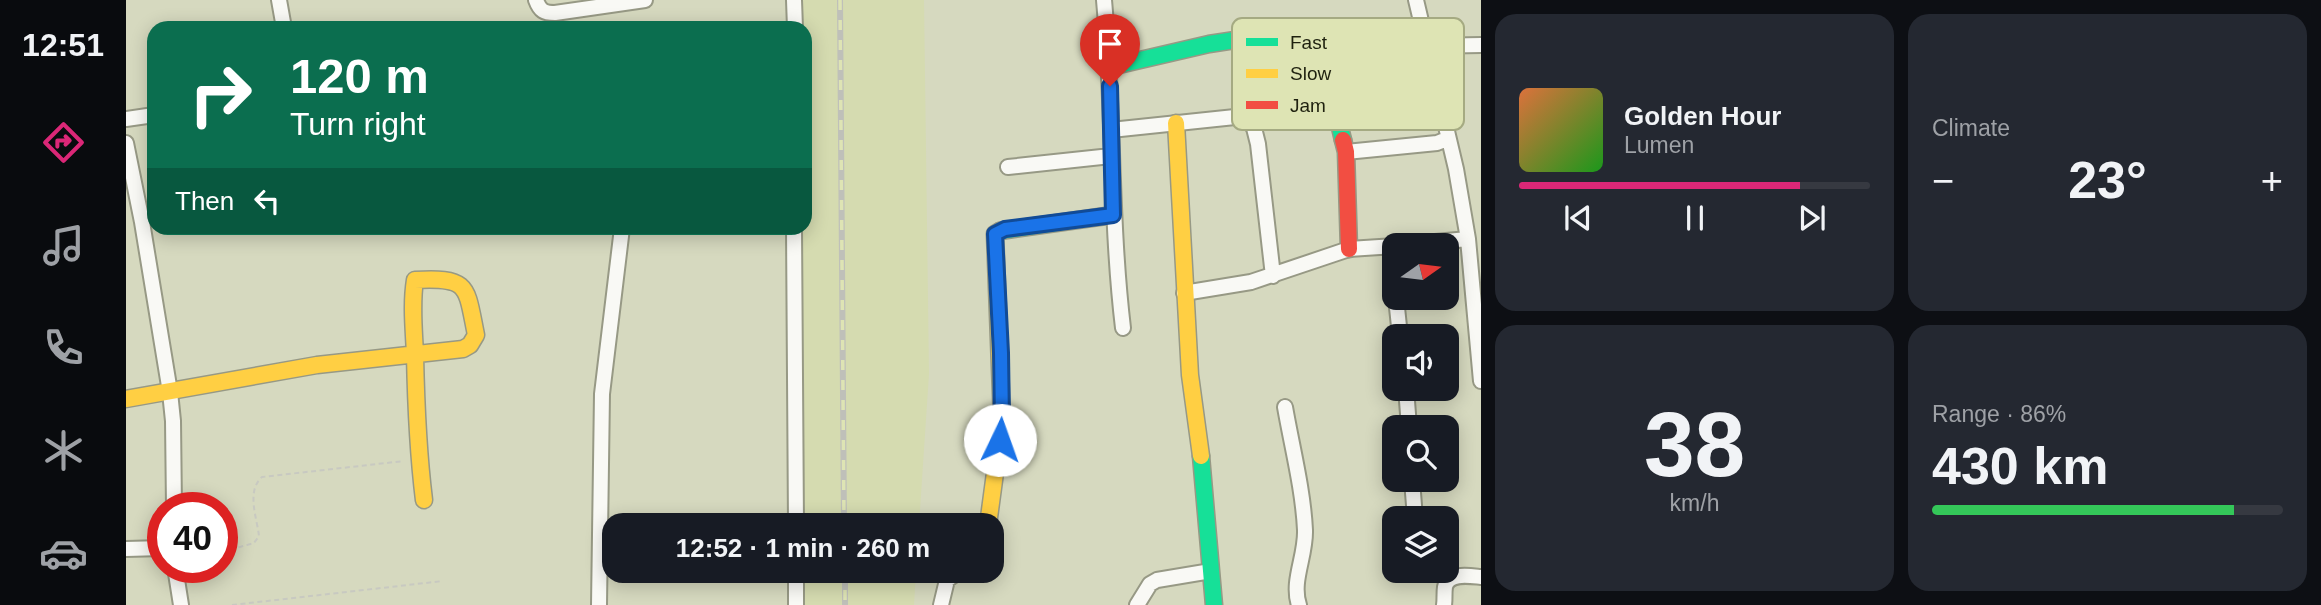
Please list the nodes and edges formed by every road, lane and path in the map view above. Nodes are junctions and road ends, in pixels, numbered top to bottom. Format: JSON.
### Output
{"nodes":[{"id":1,"x":279,"y":0,"type":"edge"},
{"id":2,"x":536,"y":0,"type":"edge"},
{"id":3,"x":645,"y":0,"type":"edge"},
{"id":4,"x":794,"y":0,"type":"edge"},
{"id":5,"x":1104,"y":0,"type":"edge"},
{"id":6,"x":1416,"y":0,"type":"edge"},
{"id":7,"x":1420,"y":18,"type":"edge"},
{"id":8,"x":283,"y":21,"type":"edge"},
{"id":9,"x":795,"y":21,"type":"edge"},
{"id":10,"x":1232,"y":40,"type":"edge"},
{"id":11,"x":1110,"y":67,"type":"junction"},
{"id":12,"x":147,"y":116,"type":"edge"},
{"id":13,"x":1232,"y":117,"type":"edge"},
{"id":14,"x":126,"y":119,"type":"edge"},
{"id":15,"x":1176,"y":123,"type":"junction"},
{"id":16,"x":1111,"y":130,"type":"junction"},
{"id":17,"x":1254,"y":130,"type":"edge"},
{"id":18,"x":1341,"y":130,"type":"edge"},
{"id":19,"x":1445,"y":130,"type":"edge"},
{"id":20,"x":1447,"y":139,"type":"junction"},
{"id":21,"x":126,"y":143,"type":"edge"},
{"id":22,"x":1346,"y":152,"type":"junction"},
{"id":23,"x":1111,"y":156,"type":"junction"},
{"id":24,"x":1008,"y":167,"type":"dead end"},
{"id":25,"x":1113,"y":215,"type":"junction"},
{"id":26,"x":147,"y":217,"type":"edge"},
{"id":27,"x":150,"y":235,"type":"edge"},
{"id":28,"x":621,"y":235,"type":"edge"},
{"id":29,"x":794,"y":235,"type":"edge"},
{"id":30,"x":1468,"y":239,"type":"junction"},
{"id":31,"x":1460,"y":240,"type":"edge"},
{"id":32,"x":1382,"y":247,"type":"edge"},
{"id":33,"x":1349,"y":249,"type":"junction"},
{"id":34,"x":1273,"y":275,"type":"junction"},
{"id":35,"x":1184,"y":293,"type":"junction"},
{"id":36,"x":1123,"y":328,"type":"dead end"},
{"id":37,"x":415,"y":355,"type":"junction"},
{"id":38,"x":1481,"y":381,"type":"edge"},
{"id":39,"x":170,"y":392,"type":"junction"},
{"id":40,"x":126,"y":399,"type":"edge"},
{"id":41,"x":1285,"y":407,"type":"dead end"},
{"id":42,"x":419,"y":460,"type":"junction"},
{"id":43,"x":174,"y":492,"type":"edge"},
{"id":44,"x":424,"y":500,"type":"dead end"},
{"id":45,"x":796,"y":513,"type":"edge"},
{"id":46,"x":990,"y":513,"type":"edge"},
{"id":47,"x":147,"y":548,"type":"edge"},
{"id":48,"x":238,"y":548,"type":"edge"},
{"id":49,"x":126,"y":549,"type":"edge"},
{"id":50,"x":1211,"y":571,"type":"junction"},
{"id":51,"x":1481,"y":577,"type":"edge"},
{"id":52,"x":443,"y":580,"type":"dead end"},
{"id":53,"x":178,"y":583,"type":"edge"},
{"id":54,"x":796,"y":583,"type":"edge"},
{"id":55,"x":946,"y":583,"type":"edge"},
{"id":56,"x":181,"y":605,"type":"edge"},
{"id":57,"x":232,"y":605,"type":"edge"},
{"id":58,"x":599,"y":605,"type":"edge"},
{"id":59,"x":796,"y":605,"type":"edge"},
{"id":60,"x":941,"y":605,"type":"edge"},
{"id":61,"x":1137,"y":605,"type":"edge"},
{"id":62,"x":1214,"y":605,"type":"edge"},
{"id":63,"x":1299,"y":605,"type":"edge"},
{"id":64,"x":1444,"y":605,"type":"edge"}],
"edges":[{"from":1,"to":8,"type":"street"},
{"from":2,"to":3,"type":"street"},
{"from":4,"to":9,"type":"street"},
{"from":5,"to":11,"type":"street"},
{"from":6,"to":7,"type":"street"},
{"from":10,"to":11,"type":"street"},
{"from":11,"to":16,"type":"street"},
{"from":12,"to":14,"type":"street"},
{"from":13,"to":15,"type":"street"},
{"from":15,"to":16,"type":"street"},
{"from":15,"to":35,"type":"street"},
{"from":16,"to":23,"type":"street"},
{"from":17,"to":34,"type":"street"},
{"from":18,"to":22,"type":"street"},
{"from":19,"to":20,"type":"street"},
{"from":20,"to":22,"type":"street"},
{"from":20,"to":30,"type":"street"},
{"from":21,"to":26,"type":"street"},
{"from":22,"to":33,"type":"street"},
{"from":23,"to":24,"type":"street"},
{"from":23,"to":25,"type":"street"},
{"from":25,"to":36,"type":"street"},
{"from":25,"to":46,"type":"street"},
{"from":27,"to":39,"type":"street"},
{"from":28,"to":58,"type":"street"},
{"from":29,"to":45,"type":"street"},
{"from":30,"to":31,"type":"street"},
{"from":30,"to":38,"type":"street"},
{"from":32,"to":33,"type":"street"},
{"from":33,"to":34,"type":"street"},
{"from":34,"to":35,"type":"street"},
{"from":35,"to":50,"type":"street"},
{"from":37,"to":37,"type":"street"},
{"from":37,"to":39,"type":"street"},
{"from":37,"to":42,"type":"street"},
{"from":39,"to":40,"type":"street"},
{"from":39,"to":43,"type":"street"},
{"from":41,"to":63,"type":"street"},
{"from":42,"to":44,"type":"street"},
{"from":42,"to":48,"type":"path"},
{"from":47,"to":49,"type":"street"},
{"from":50,"to":61,"type":"street"},
{"from":50,"to":62,"type":"street"},
{"from":51,"to":64,"type":"street"},
{"from":52,"to":57,"type":"path"},
{"from":53,"to":56,"type":"street"},
{"from":54,"to":59,"type":"street"},
{"from":55,"to":60,"type":"street"}]}
